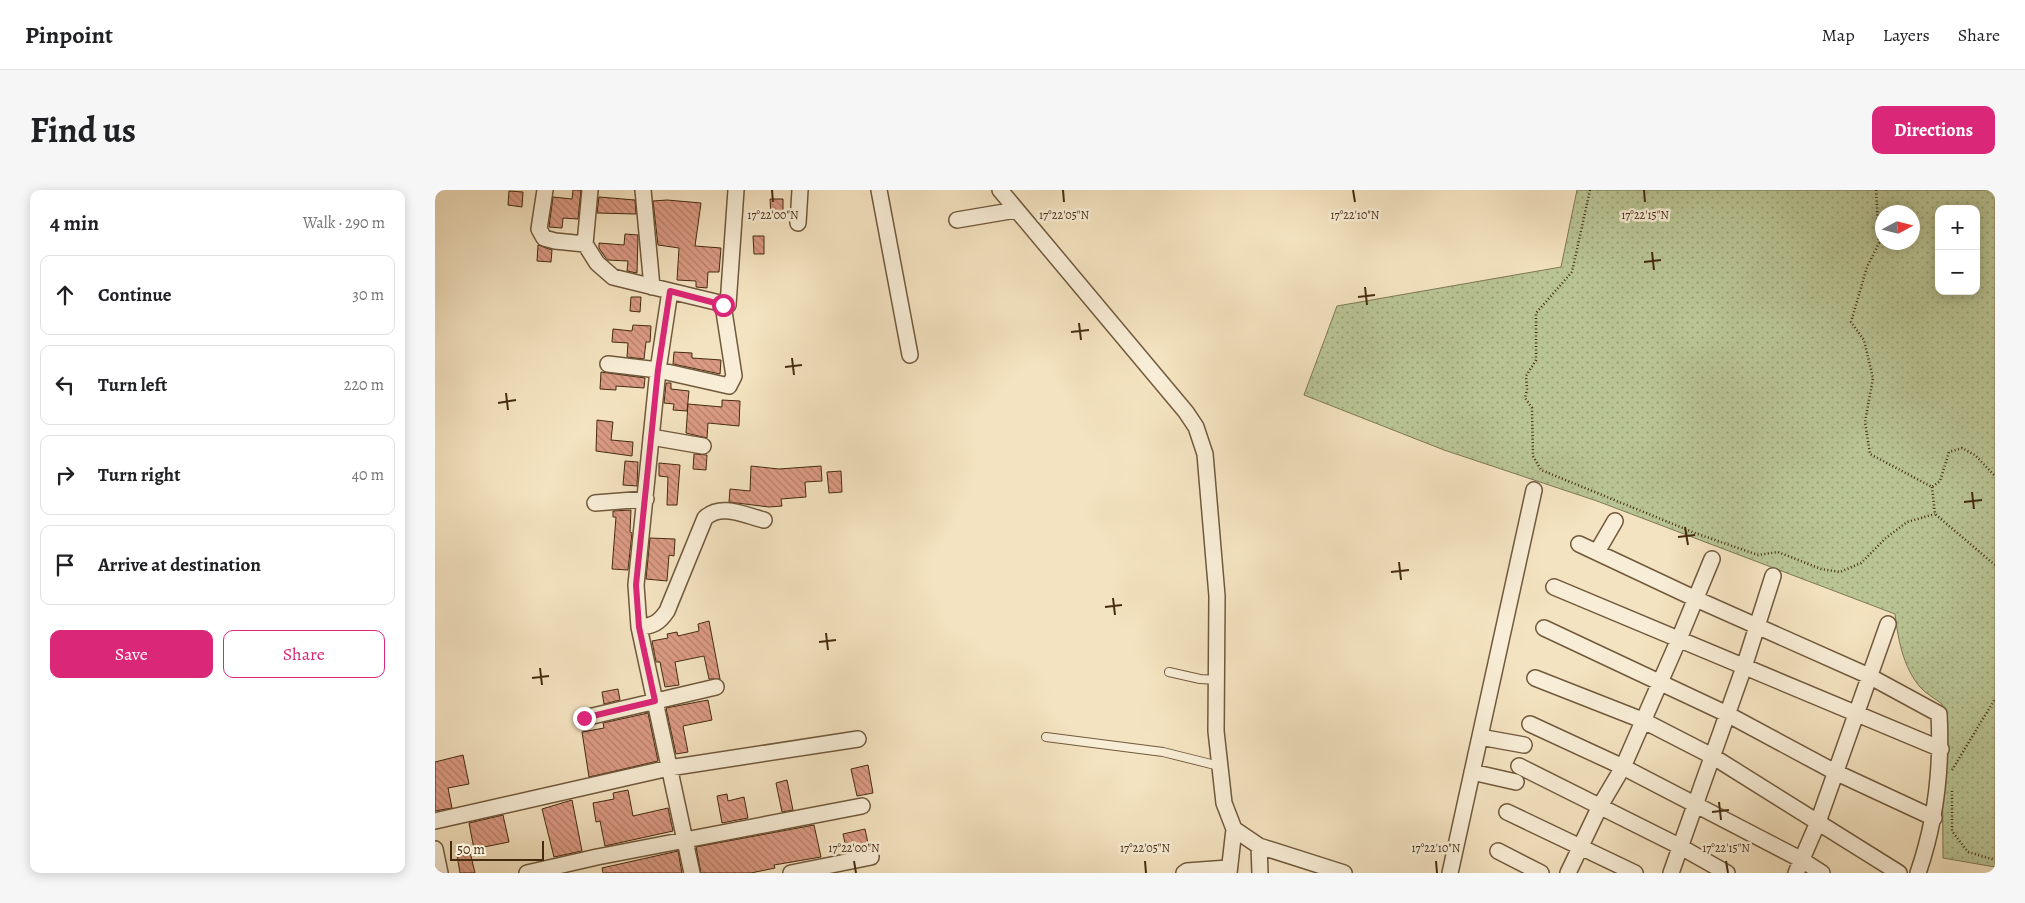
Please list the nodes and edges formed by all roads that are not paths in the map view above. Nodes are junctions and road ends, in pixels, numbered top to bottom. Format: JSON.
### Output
{"nodes":[{"id":1,"x":545,"y":190,"type":"edge"},
{"id":2,"x":590,"y":190,"type":"edge"},
{"id":3,"x":643,"y":190,"type":"edge"},
{"id":4,"x":736,"y":190,"type":"edge"},
{"id":5,"x":800,"y":190,"type":"edge"},
{"id":6,"x":879,"y":190,"type":"edge"},
{"id":7,"x":999,"y":190,"type":"edge"},
{"id":8,"x":1016,"y":210,"type":"junction"},
{"id":9,"x":957,"y":220,"type":"dead end"},
{"id":10,"x":798,"y":223,"type":"dead end"},
{"id":11,"x":585,"y":244,"type":"junction"},
{"id":12,"x":652,"y":287,"type":"junction"},
{"id":13,"x":670,"y":291,"type":"junction"},
{"id":14,"x":723,"y":305,"type":"junction"},
{"id":15,"x":910,"y":356,"type":"dead end"},
{"id":16,"x":608,"y":364,"type":"dead end"},
{"id":17,"x":658,"y":370,"type":"junction"},
{"id":18,"x":651,"y":437,"type":"junction"},
{"id":19,"x":703,"y":446,"type":"dead end"},
{"id":20,"x":1534,"y":490,"type":"dead end"},
{"id":21,"x":646,"y":499,"type":"junction"},
{"id":22,"x":595,"y":503,"type":"dead end"},
{"id":23,"x":763,"y":520,"type":"dead end"},
{"id":24,"x":1615,"y":521,"type":"dead end"},
{"id":25,"x":1579,"y":544,"type":"dead end"},
{"id":26,"x":1597,"y":552,"type":"junction"},
{"id":27,"x":1711,"y":559,"type":"dead end"},
{"id":28,"x":1773,"y":576,"type":"dead end"},
{"id":29,"x":1554,"y":587,"type":"dead end"},
{"id":30,"x":1696,"y":599,"type":"junction"},
{"id":31,"x":1888,"y":624,"type":"dead end"},
{"id":32,"x":1756,"y":626,"type":"junction"},
{"id":33,"x":639,"y":627,"type":"junction"},
{"id":34,"x":1544,"y":628,"type":"dead end"},
{"id":35,"x":1679,"y":639,"type":"junction"},
{"id":36,"x":1744,"y":666,"type":"junction"},
{"id":37,"x":1169,"y":672,"type":"dead end"},
{"id":38,"x":1869,"y":676,"type":"junction"},
{"id":39,"x":1535,"y":678,"type":"dead end"},
{"id":40,"x":1217,"y":680,"type":"junction"},
{"id":41,"x":1659,"y":682,"type":"junction"},
{"id":42,"x":716,"y":688,"type":"dead end"},
{"id":43,"x":655,"y":701,"type":"junction"},
{"id":44,"x":1727,"y":714,"type":"junction"},
{"id":45,"x":1857,"y":714,"type":"junction"},
{"id":46,"x":584,"y":718,"type":"dead end"},
{"id":47,"x":1642,"y":720,"type":"junction"},
{"id":48,"x":1530,"y":724,"type":"dead end"},
{"id":49,"x":1046,"y":737,"type":"dead end"},
{"id":50,"x":1480,"y":737,"type":"junction"},
{"id":51,"x":858,"y":739,"type":"dead end"},
{"id":52,"x":1524,"y":745,"type":"dead end"},
{"id":53,"x":1941,"y":749,"type":"junction"},
{"id":54,"x":1712,"y":756,"type":"junction"},
{"id":55,"x":1219,"y":766,"type":"junction"},
{"id":56,"x":1519,"y":766,"type":"dead end"},
{"id":57,"x":1623,"y":767,"type":"junction"},
{"id":58,"x":669,"y":768,"type":"junction"},
{"id":59,"x":1472,"y":772,"type":"junction"},
{"id":60,"x":1835,"y":772,"type":"junction"},
{"id":61,"x":1517,"y":782,"type":"dead end"},
{"id":62,"x":1695,"y":804,"type":"junction"},
{"id":63,"x":862,"y":806,"type":"dead end"},
{"id":64,"x":1600,"y":806,"type":"junction"},
{"id":65,"x":1507,"y":812,"type":"dead end"},
{"id":66,"x":1934,"y":818,"type":"junction"},
{"id":67,"x":435,"y":821,"type":"edge"},
{"id":68,"x":1818,"y":822,"type":"junction"},
{"id":69,"x":1234,"y":829,"type":"junction"},
{"id":70,"x":685,"y":840,"type":"junction"},
{"id":71,"x":1259,"y":846,"type":"junction"},
{"id":72,"x":1679,"y":846,"type":"junction"},
{"id":73,"x":1581,"y":847,"type":"junction"},
{"id":74,"x":435,"y":849,"type":"edge"},
{"id":75,"x":1498,"y":851,"type":"dead end"},
{"id":76,"x":871,"y":857,"type":"dead end"},
{"id":77,"x":1799,"y":867,"type":"edge"},
{"id":78,"x":1229,"y":870,"type":"edge"},
{"id":79,"x":440,"y":873,"type":"edge"},
{"id":80,"x":527,"y":873,"type":"edge"},
{"id":81,"x":692,"y":873,"type":"edge"},
{"id":82,"x":791,"y":873,"type":"edge"},
{"id":83,"x":1184,"y":873,"type":"edge"},
{"id":84,"x":1260,"y":873,"type":"edge"},
{"id":85,"x":1344,"y":873,"type":"edge"},
{"id":86,"x":1450,"y":873,"type":"edge"},
{"id":87,"x":1541,"y":873,"type":"edge"},
{"id":88,"x":1568,"y":873,"type":"edge"},
{"id":89,"x":1635,"y":873,"type":"edge"},
{"id":90,"x":1671,"y":873,"type":"edge"},
{"id":91,"x":1727,"y":873,"type":"edge"},
{"id":92,"x":1822,"y":873,"type":"edge"},
{"id":93,"x":1899,"y":873,"type":"edge"},
{"id":94,"x":1918,"y":873,"type":"edge"}],
"edges":[{"from":1,"to":11,"type":"street"},
{"from":2,"to":11,"type":"street"},
{"from":3,"to":12,"type":"street"},
{"from":4,"to":14,"type":"street"},
{"from":5,"to":10,"type":"street"},
{"from":6,"to":15,"type":"street"},
{"from":7,"to":8,"type":"street"},
{"from":8,"to":9,"type":"street"},
{"from":8,"to":40,"type":"street"},
{"from":11,"to":12,"type":"street"},
{"from":12,"to":13,"type":"street"},
{"from":13,"to":14,"type":"street"},
{"from":13,"to":17,"type":"street"},
{"from":14,"to":17,"type":"street"},
{"from":16,"to":17,"type":"street"},
{"from":17,"to":18,"type":"street"},
{"from":18,"to":19,"type":"street"},
{"from":18,"to":21,"type":"street"},
{"from":20,"to":50,"type":"street"},
{"from":21,"to":22,"type":"street"},
{"from":21,"to":33,"type":"street"},
{"from":23,"to":33,"type":"street"},
{"from":24,"to":26,"type":"street"},
{"from":25,"to":26,"type":"street"},
{"from":26,"to":30,"type":"street"},
{"from":27,"to":30,"type":"street"},
{"from":28,"to":32,"type":"street"},
{"from":29,"to":35,"type":"street"},
{"from":30,"to":32,"type":"street"},
{"from":30,"to":35,"type":"street"},
{"from":31,"to":38,"type":"street"},
{"from":32,"to":36,"type":"street"},
{"from":32,"to":38,"type":"street"},
{"from":33,"to":43,"type":"street"},
{"from":34,"to":41,"type":"street"},
{"from":35,"to":36,"type":"street"},
{"from":35,"to":41,"type":"street"},
{"from":36,"to":44,"type":"street"},
{"from":36,"to":45,"type":"street"},
{"from":37,"to":40,"type":"lane"},
{"from":38,"to":45,"type":"street"},
{"from":38,"to":53,"type":"street"},
{"from":39,"to":47,"type":"street"},
{"from":40,"to":55,"type":"street"},
{"from":41,"to":44,"type":"street"},
{"from":41,"to":47,"type":"street"},
{"from":42,"to":43,"type":"street"},
{"from":43,"to":46,"type":"street"},
{"from":43,"to":58,"type":"street"},
{"from":44,"to":54,"type":"street"},
{"from":44,"to":60,"type":"street"},
{"from":45,"to":53,"type":"street"},
{"from":45,"to":60,"type":"street"},
{"from":47,"to":54,"type":"street"},
{"from":47,"to":57,"type":"street"},
{"from":48,"to":57,"type":"street"},
{"from":49,"to":55,"type":"lane"},
{"from":50,"to":52,"type":"street"},
{"from":50,"to":59,"type":"street"},
{"from":51,"to":58,"type":"street"},
{"from":53,"to":66,"type":"street"},
{"from":54,"to":62,"type":"street"},
{"from":54,"to":68,"type":"street"},
{"from":55,"to":69,"type":"street"},
{"from":56,"to":64,"type":"street"},
{"from":57,"to":62,"type":"street"},
{"from":57,"to":64,"type":"street"},
{"from":58,"to":67,"type":"street"},
{"from":58,"to":70,"type":"street"},
{"from":59,"to":61,"type":"street"},
{"from":59,"to":86,"type":"street"},
{"from":60,"to":66,"type":"street"},
{"from":60,"to":68,"type":"street"},
{"from":62,"to":72,"type":"street"},
{"from":62,"to":77,"type":"street"},
{"from":63,"to":70,"type":"street"},
{"from":64,"to":72,"type":"street"},
{"from":64,"to":73,"type":"street"},
{"from":65,"to":73,"type":"street"},
{"from":66,"to":94,"type":"street"},
{"from":68,"to":77,"type":"street"},
{"from":68,"to":93,"type":"street"},
{"from":69,"to":71,"type":"street"},
{"from":69,"to":78,"type":"street"},
{"from":70,"to":80,"type":"street"},
{"from":70,"to":81,"type":"street"},
{"from":71,"to":84,"type":"street"},
{"from":71,"to":85,"type":"street"},
{"from":72,"to":90,"type":"street"},
{"from":72,"to":91,"type":"street"},
{"from":73,"to":88,"type":"street"},
{"from":73,"to":89,"type":"street"},
{"from":74,"to":79,"type":"street"},
{"from":75,"to":87,"type":"street"},
{"from":76,"to":82,"type":"street"},
{"from":77,"to":92,"type":"street"},
{"from":78,"to":83,"type":"street"}]}
